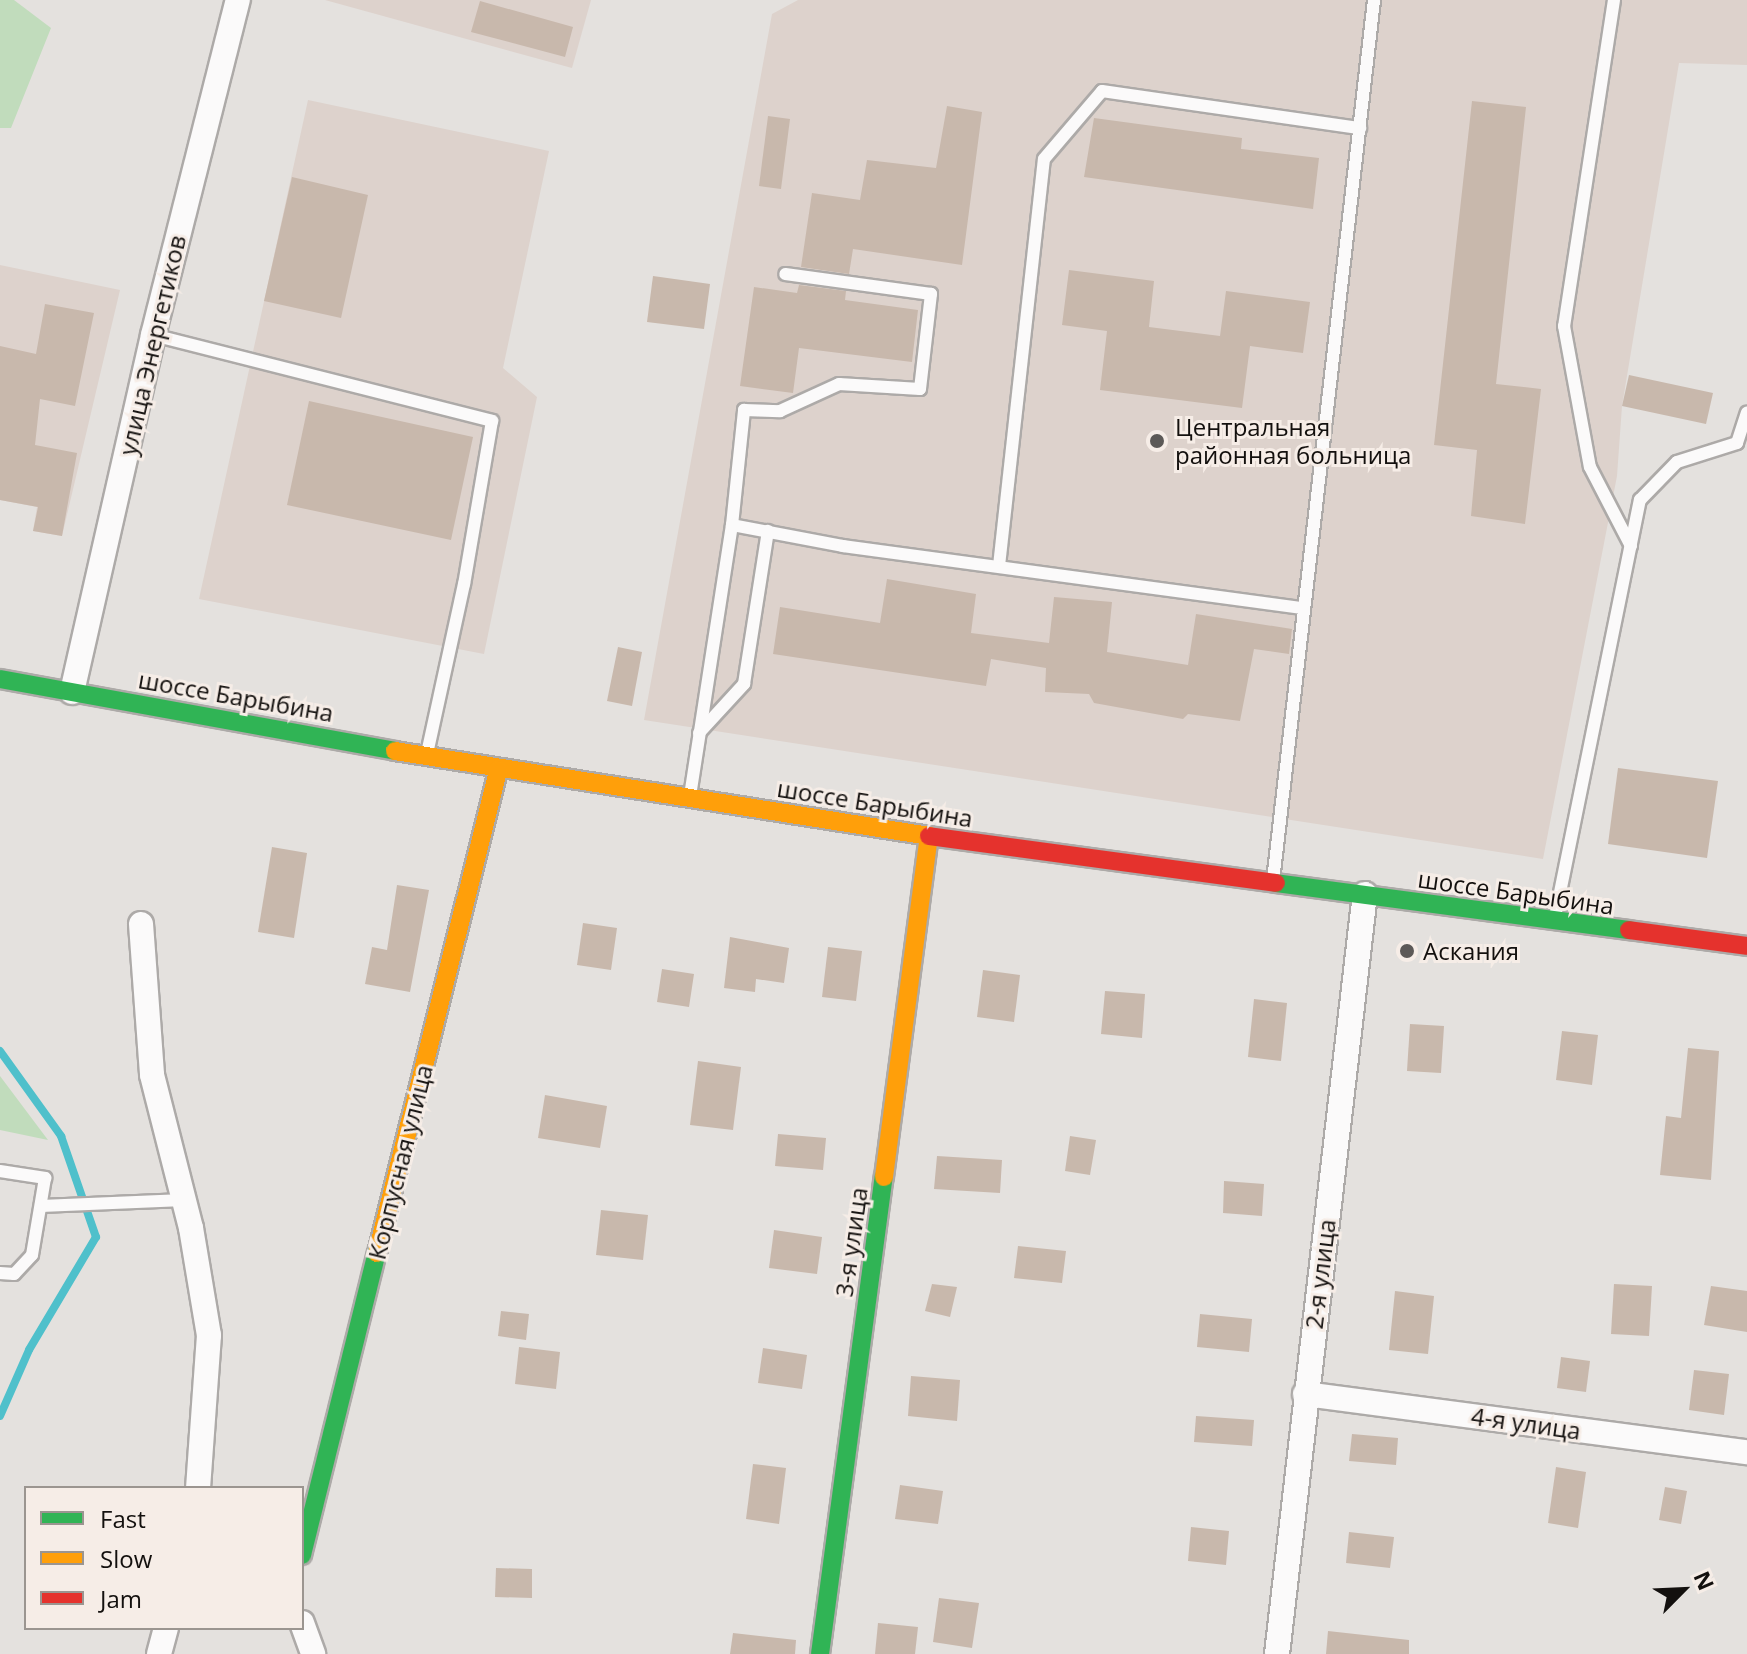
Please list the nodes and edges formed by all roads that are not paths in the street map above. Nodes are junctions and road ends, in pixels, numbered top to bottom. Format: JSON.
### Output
{"nodes":[{"id":1,"x":238,"y":0,"type":"edge"},
{"id":2,"x":1374,"y":0,"type":"edge"},
{"id":3,"x":1614,"y":0,"type":"edge"},
{"id":4,"x":1360,"y":128,"type":"junction"},
{"id":5,"x":785,"y":274,"type":"dead end"},
{"id":6,"x":153,"y":335,"type":"junction"},
{"id":7,"x":1747,"y":413,"type":"edge"},
{"id":8,"x":732,"y":525,"type":"junction"},
{"id":9,"x":768,"y":531,"type":"junction"},
{"id":10,"x":1631,"y":546,"type":"junction"},
{"id":11,"x":999,"y":566,"type":"junction"},
{"id":12,"x":1304,"y":608,"type":"junction"},
{"id":13,"x":0,"y":679,"type":"edge"},
{"id":14,"x":72,"y":692,"type":"junction"},
{"id":15,"x":699,"y":733,"type":"junction"},
{"id":16,"x":426,"y":755,"type":"junction"},
{"id":17,"x":498,"y":770,"type":"junction"},
{"id":18,"x":690,"y":799,"type":"junction"},
{"id":19,"x":929,"y":836,"type":"junction"},
{"id":20,"x":1273,"y":884,"type":"junction"},
{"id":21,"x":1365,"y":894,"type":"junction"},
{"id":22,"x":141,"y":924,"type":"dead end"},
{"id":23,"x":1553,"y":924,"type":"junction"},
{"id":24,"x":1747,"y":946,"type":"edge"},
{"id":25,"x":0,"y":1171,"type":"edge"},
{"id":26,"x":184,"y":1200,"type":"junction"},
{"id":27,"x":41,"y":1206,"type":"junction"},
{"id":28,"x":0,"y":1273,"type":"edge"},
{"id":29,"x":1305,"y":1394,"type":"junction"},
{"id":30,"x":1747,"y":1452,"type":"edge"},
{"id":31,"x":198,"y":1486,"type":"edge"},
{"id":32,"x":304,"y":1547,"type":"edge"},
{"id":33,"x":304,"y":1629,"type":"edge"},
{"id":34,"x":165,"y":1630,"type":"edge"},
{"id":35,"x":159,"y":1654,"type":"edge"},
{"id":36,"x":313,"y":1654,"type":"edge"},
{"id":37,"x":820,"y":1654,"type":"edge"},
{"id":38,"x":1277,"y":1654,"type":"edge"}],
"edges":[{"from":1,"to":6,"type":"street","name":"улица Энергетиков"},
{"from":2,"to":4,"type":"lane"},
{"from":3,"to":10,"type":"lane"},
{"from":4,"to":11,"type":"lane"},
{"from":4,"to":12,"type":"lane"},
{"from":5,"to":8,"type":"lane"},
{"from":6,"to":14,"type":"street","name":"улица Энергетиков"},
{"from":6,"to":16,"type":"lane"},
{"from":7,"to":10,"type":"lane"},
{"from":8,"to":9,"type":"lane"},
{"from":8,"to":15,"type":"lane"},
{"from":9,"to":11,"type":"lane"},
{"from":9,"to":15,"type":"lane"},
{"from":10,"to":23,"type":"lane"},
{"from":11,"to":12,"type":"lane"},
{"from":12,"to":20,"type":"lane"},
{"from":13,"to":14,"type":"main road","name":"шоссе Барыбина"},
{"from":14,"to":16,"type":"main road","name":"шоссе Барыбина"},
{"from":15,"to":18,"type":"lane"},
{"from":16,"to":17,"type":"main road","name":"шоссе Барыбина"},
{"from":17,"to":18,"type":"main road","name":"шоссе Барыбина"},
{"from":17,"to":32,"type":"main road","name":"Корпусная улица"},
{"from":18,"to":19,"type":"main road","name":"шоссе Барыбина"},
{"from":19,"to":20,"type":"main road","name":"шоссе Барыбина"},
{"from":19,"to":37,"type":"main road","name":"3-я улица"},
{"from":20,"to":21,"type":"main road","name":"шоссе Барыбина"},
{"from":21,"to":23,"type":"main road","name":"шоссе Барыбина"},
{"from":21,"to":29,"type":"street","name":"2-я улица"},
{"from":22,"to":26,"type":"street"},
{"from":23,"to":24,"type":"main road","name":"шоссе Барыбина"},
{"from":25,"to":27,"type":"lane"},
{"from":26,"to":27,"type":"lane"},
{"from":26,"to":31,"type":"street"},
{"from":27,"to":28,"type":"lane"},
{"from":29,"to":30,"type":"street","name":"4-я улица"},
{"from":29,"to":38,"type":"street","name":"2-я улица"},
{"from":33,"to":36,"type":"street"},
{"from":34,"to":35,"type":"street"}]}
